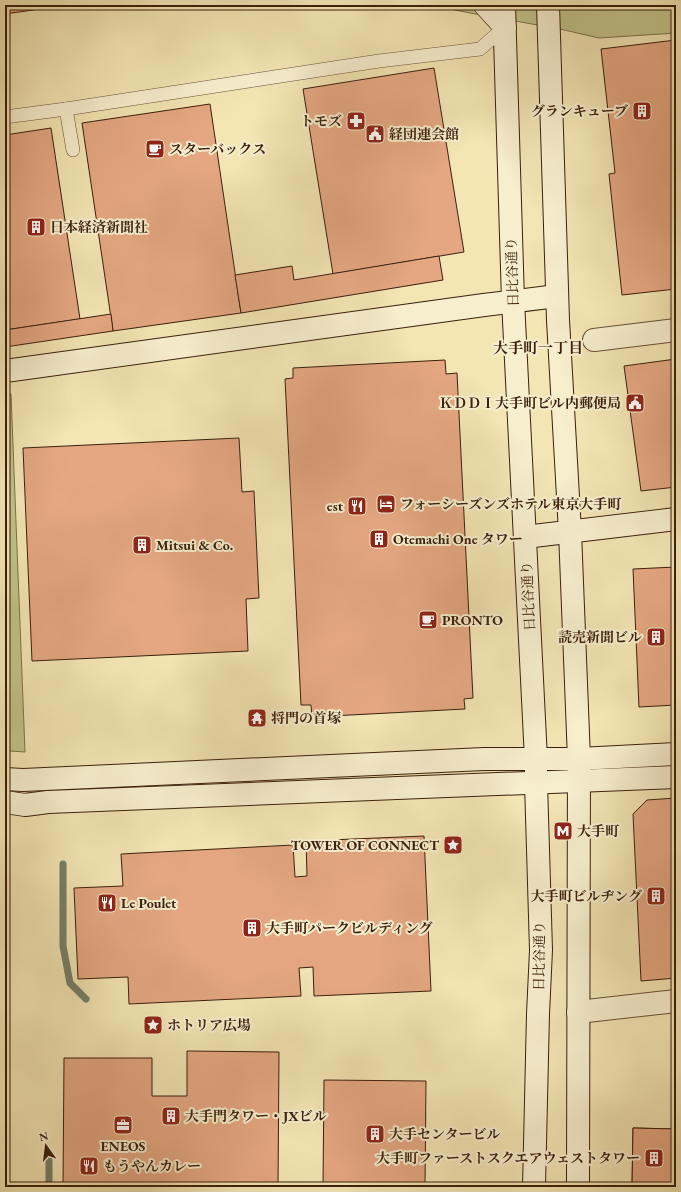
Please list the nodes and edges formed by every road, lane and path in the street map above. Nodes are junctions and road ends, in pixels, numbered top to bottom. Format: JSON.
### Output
{"nodes":[{"id":1,"x":485,"y":5,"type":"edge"},
{"id":2,"x":504,"y":5,"type":"edge"},
{"id":3,"x":548,"y":5,"type":"edge"},
{"id":4,"x":505,"y":27,"type":"junction"},
{"id":5,"x":66,"y":109,"type":"junction"},
{"id":6,"x":5,"y":118,"type":"edge"},
{"id":7,"x":73,"y":150,"type":"dead end"},
{"id":8,"x":557,"y":296,"type":"junction"},
{"id":9,"x":513,"y":301,"type":"junction"},
{"id":10,"x":676,"y":330,"type":"edge"},
{"id":11,"x":594,"y":340,"type":"dead end"},
{"id":12,"x":5,"y":371,"type":"edge"},
{"id":13,"x":676,"y":519,"type":"edge"},
{"id":14,"x":570,"y":532,"type":"junction"},
{"id":15,"x":525,"y":537,"type":"junction"},
{"id":16,"x":676,"y":754,"type":"edge"},
{"id":17,"x":579,"y":758,"type":"junction"},
{"id":18,"x":536,"y":759,"type":"junction"},
{"id":19,"x":676,"y":776,"type":"edge"},
{"id":20,"x":579,"y":781,"type":"junction"},
{"id":21,"x":11,"y":782,"type":"edge"},
{"id":22,"x":536,"y":783,"type":"junction"},
{"id":23,"x":15,"y":804,"type":"edge"},
{"id":24,"x":5,"y":817,"type":"edge"},
{"id":25,"x":676,"y":1001,"type":"edge"},
{"id":26,"x":578,"y":1012,"type":"junction"},
{"id":27,"x":534,"y":1187,"type":"edge"},
{"id":28,"x":578,"y":1187,"type":"edge"}],
"edges":[{"from":1,"to":4,"type":"main road"},
{"from":2,"to":4,"type":"main road","name":"日比谷通り"},
{"from":3,"to":8,"type":"main road"},
{"from":4,"to":5,"type":"lane"},
{"from":4,"to":9,"type":"main road","name":"日比谷通り"},
{"from":5,"to":6,"type":"lane"},
{"from":5,"to":7,"type":"lane"},
{"from":8,"to":9,"type":"main road"},
{"from":8,"to":14,"type":"main road"},
{"from":9,"to":12,"type":"main road"},
{"from":9,"to":15,"type":"main road","name":"日比谷通り"},
{"from":10,"to":11,"type":"main road"},
{"from":13,"to":14,"type":"main road"},
{"from":14,"to":15,"type":"main road"},
{"from":14,"to":17,"type":"main road"},
{"from":15,"to":18,"type":"main road","name":"日比谷通り"},
{"from":16,"to":17,"type":"main road"},
{"from":17,"to":18,"type":"main road"},
{"from":17,"to":20,"type":"main road"},
{"from":18,"to":21,"type":"main road"},
{"from":18,"to":22,"type":"main road","name":"日比谷通り"},
{"from":19,"to":20,"type":"main road"},
{"from":20,"to":22,"type":"main road"},
{"from":20,"to":26,"type":"main road"},
{"from":22,"to":23,"type":"main road"},
{"from":22,"to":27,"type":"main road","name":"日比谷通り"},
{"from":23,"to":24,"type":"main road"},
{"from":25,"to":26,"type":"main road"},
{"from":26,"to":28,"type":"main road"}]}
